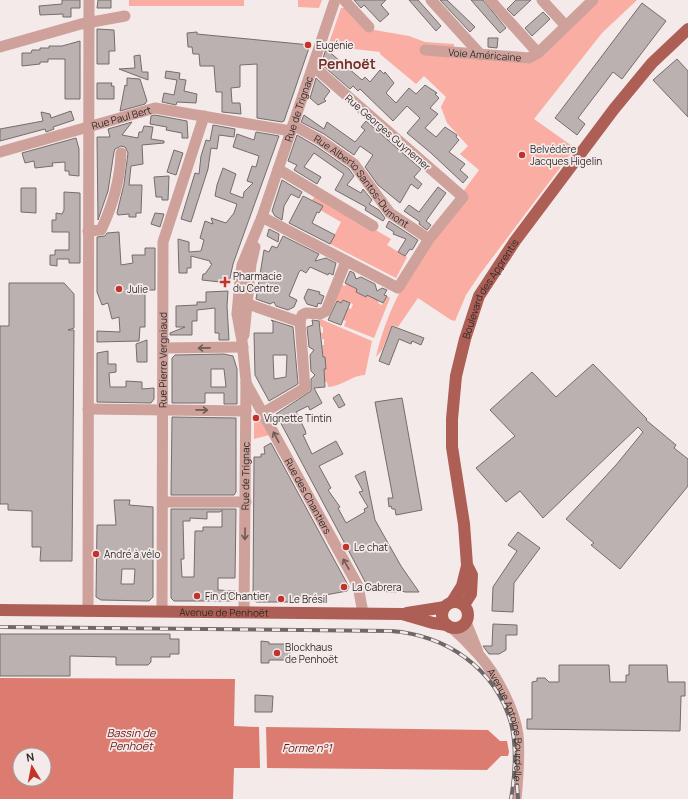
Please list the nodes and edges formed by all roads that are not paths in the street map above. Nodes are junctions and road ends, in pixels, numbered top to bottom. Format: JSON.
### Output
{"nodes":[{"id":1,"x":89,"y":0,"type":"edge"},
{"id":2,"x":335,"y":0,"type":"edge"},
{"id":3,"x":344,"y":0,"type":"edge"},
{"id":4,"x":431,"y":0,"type":"edge"},
{"id":5,"x":490,"y":0,"type":"edge"},
{"id":6,"x":542,"y":0,"type":"edge"},
{"id":7,"x":593,"y":0,"type":"edge"},
{"id":8,"x":125,"y":16,"type":"dead end"},
{"id":9,"x":89,"y":22,"type":"junction"},
{"id":10,"x":566,"y":25,"type":"junction"},
{"id":11,"x":369,"y":27,"type":"dead end"},
{"id":12,"x":688,"y":29,"type":"edge"},
{"id":13,"x":0,"y":47,"type":"edge"},
{"id":14,"x":425,"y":50,"type":"dead end"},
{"id":15,"x":538,"y":52,"type":"junction"},
{"id":16,"x":481,"y":55,"type":"junction"},
{"id":17,"x":313,"y":66,"type":"junction"},
{"id":18,"x":204,"y":116,"type":"junction"},
{"id":19,"x":88,"y":128,"type":"junction"},
{"id":20,"x":292,"y":128,"type":"junction"},
{"id":21,"x":0,"y":152,"type":"edge"},
{"id":22,"x":121,"y":153,"type":"dead end"},
{"id":23,"x":278,"y":169,"type":"junction"},
{"id":24,"x":262,"y":217,"type":"junction"},
{"id":25,"x":373,"y":226,"type":"dead end"},
{"id":26,"x":88,"y":231,"type":"junction"},
{"id":27,"x":429,"y":239,"type":"junction"},
{"id":28,"x":346,"y":261,"type":"junction"},
{"id":29,"x":248,"y":304,"type":"junction"},
{"id":30,"x":300,"y":322,"type":"junction"},
{"id":31,"x":243,"y":344,"type":"junction"},
{"id":32,"x":164,"y":348,"type":"junction"},
{"id":33,"x":246,"y":381,"type":"junction"},
{"id":34,"x":88,"y":409,"type":"junction"},
{"id":35,"x":163,"y":410,"type":"junction"},
{"id":36,"x":246,"y":411,"type":"junction"},
{"id":37,"x":263,"y":412,"type":"junction"},
{"id":38,"x":163,"y":502,"type":"junction"},
{"id":39,"x":246,"y":502,"type":"junction"},
{"id":40,"x":454,"y":605,"type":"junction"},
{"id":41,"x":0,"y":610,"type":"edge"},
{"id":42,"x":88,"y":611,"type":"junction"},
{"id":43,"x":162,"y":611,"type":"junction"},
{"id":44,"x":244,"y":612,"type":"junction"},
{"id":45,"x":363,"y":613,"type":"junction"},
{"id":46,"x":402,"y":614,"type":"junction"},
{"id":47,"x":466,"y":622,"type":"junction"},
{"id":48,"x":449,"y":626,"type":"junction"},
{"id":49,"x":480,"y":656,"type":"junction"},
{"id":50,"x":516,"y":799,"type":"edge"}],
"edges":[{"from":1,"to":9,"type":"street"},
{"from":2,"to":17,"type":"street","name":"Rue de Trignac"},
{"from":3,"to":11,"type":"street"},
{"from":4,"to":16,"type":"street"},
{"from":5,"to":15,"type":"street"},
{"from":6,"to":10,"type":"street"},
{"from":7,"to":10,"type":"street","name":"Voie Américaine"},
{"from":8,"to":9,"type":"street"},
{"from":9,"to":13,"type":"street"},
{"from":9,"to":19,"type":"street"},
{"from":10,"to":15,"type":"street","name":"Voie Américaine"},
{"from":12,"to":40,"type":"main road","name":"Boulevard des Apprentis"},
{"from":14,"to":16,"type":"street","name":"Voie Américaine"},
{"from":15,"to":16,"type":"street","name":"Voie Américaine"},
{"from":17,"to":20,"type":"street","name":"Rue de Trignac"},
{"from":17,"to":27,"type":"street","name":"Rue Georges Guynemer"},
{"from":18,"to":19,"type":"street","name":"Rue Paul Bert"},
{"from":18,"to":20,"type":"street","name":"Rue Paul Bert"},
{"from":18,"to":32,"type":"street","name":"Rue Pierre Vergniaud"},
{"from":19,"to":21,"type":"street","name":"Rue Paul Bert"},
{"from":19,"to":26,"type":"street"},
{"from":20,"to":23,"type":"street","name":"Rue de Trignac"},
{"from":20,"to":27,"type":"street","name":"Rue Alberto Santos-Dumont"},
{"from":22,"to":26,"type":"street"},
{"from":23,"to":24,"type":"street","name":"Rue de Trignac"},
{"from":23,"to":25,"type":"street"},
{"from":24,"to":28,"type":"street"},
{"from":24,"to":29,"type":"street","name":"Rue de Trignac"},
{"from":24,"to":31,"type":"street","name":"Rue de Trignac"},
{"from":26,"to":34,"type":"street"},
{"from":27,"to":28,"type":"street"},
{"from":28,"to":30,"type":"street"},
{"from":29,"to":30,"type":"street"},
{"from":29,"to":31,"type":"street","name":"Rue de Trignac"},
{"from":30,"to":37,"type":"street"},
{"from":31,"to":32,"type":"street","one_way":true},
{"from":31,"to":33,"type":"street","name":"Rue de Trignac"},
{"from":32,"to":35,"type":"street","name":"Rue Pierre Vergniaud"},
{"from":33,"to":36,"type":"street","name":"Rue de Trignac"},
{"from":33,"to":37,"type":"street","name":"Rue des Chantiers"},
{"from":34,"to":35,"type":"street"},
{"from":34,"to":42,"type":"street"},
{"from":35,"to":36,"type":"street","one_way":true},
{"from":35,"to":38,"type":"street","name":"Rue Pierre Vergniaud"},
{"from":36,"to":39,"type":"street","name":"Rue de Trignac"},
{"from":45,"to":37,"type":"street","name":"Rue des Chantiers","one_way":true},
{"from":38,"to":39,"type":"street"},
{"from":38,"to":43,"type":"street","name":"Rue Pierre Vergniaud"},
{"from":39,"to":44,"type":"street","name":"Rue de Trignac","one_way":true},
{"from":40,"to":46,"type":"main road"},
{"from":40,"to":47,"type":"main road"},
{"from":40,"to":48,"type":"main road"},
{"from":41,"to":42,"type":"main road","name":"Avenue de Penhoët"},
{"from":42,"to":43,"type":"main road","name":"Avenue de Penhoët"},
{"from":43,"to":44,"type":"main road","name":"Avenue de Penhoët"},
{"from":44,"to":45,"type":"main road","name":"Avenue de Penhoët"},
{"from":45,"to":46,"type":"main road","name":"Avenue de Penhoët"},
{"from":46,"to":48,"type":"main road","name":"Avenue de Penhoët"},
{"from":47,"to":48,"type":"main road"},
{"from":47,"to":49,"type":"street"},
{"from":48,"to":49,"type":"street"},
{"from":49,"to":50,"type":"street","name":"Avenue Antoine Bourdelle"}]}
